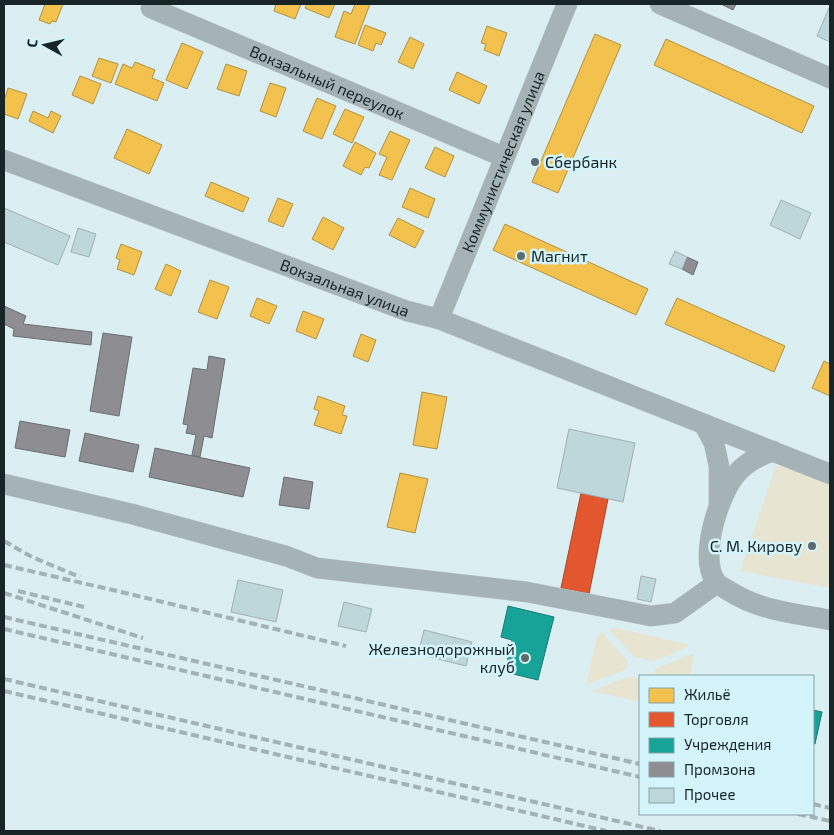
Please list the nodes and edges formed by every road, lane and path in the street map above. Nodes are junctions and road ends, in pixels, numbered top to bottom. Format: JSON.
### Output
{"nodes":[{"id":1,"x":567,"y":4,"type":"edge"},
{"id":2,"x":660,"y":4,"type":"edge"},
{"id":3,"x":151,"y":8,"type":"dead end"},
{"id":4,"x":830,"y":78,"type":"edge"},
{"id":5,"x":504,"y":157,"type":"junction"},
{"id":6,"x":4,"y":160,"type":"edge"},
{"id":7,"x":439,"y":319,"type":"junction"},
{"id":8,"x":695,"y":420,"type":"junction"},
{"id":9,"x":774,"y":451,"type":"junction"},
{"id":10,"x":830,"y":474,"type":"edge"},
{"id":11,"x":4,"y":484,"type":"edge"},
{"id":12,"x":719,"y":504,"type":"junction"},
{"id":13,"x":716,"y":583,"type":"junction"},
{"id":14,"x":830,"y":620,"type":"edge"}],
"edges":[{"from":1,"to":5,"type":"street","name":"Коммунистическая улица"},
{"from":2,"to":4,"type":"street"},
{"from":3,"to":5,"type":"street","name":"Вокзальный переулок"},
{"from":5,"to":7,"type":"street","name":"Коммунистическая улица"},
{"from":6,"to":7,"type":"street","name":"Вокзальная улица"},
{"from":7,"to":8,"type":"street","name":"Вокзальная улица"},
{"from":8,"to":9,"type":"street","name":"Вокзальная улица"},
{"from":8,"to":12,"type":"street"},
{"from":9,"to":10,"type":"street","name":"Вокзальная улица"},
{"from":9,"to":12,"type":"street"},
{"from":11,"to":13,"type":"street"},
{"from":12,"to":13,"type":"street"},
{"from":13,"to":14,"type":"street"}]}
